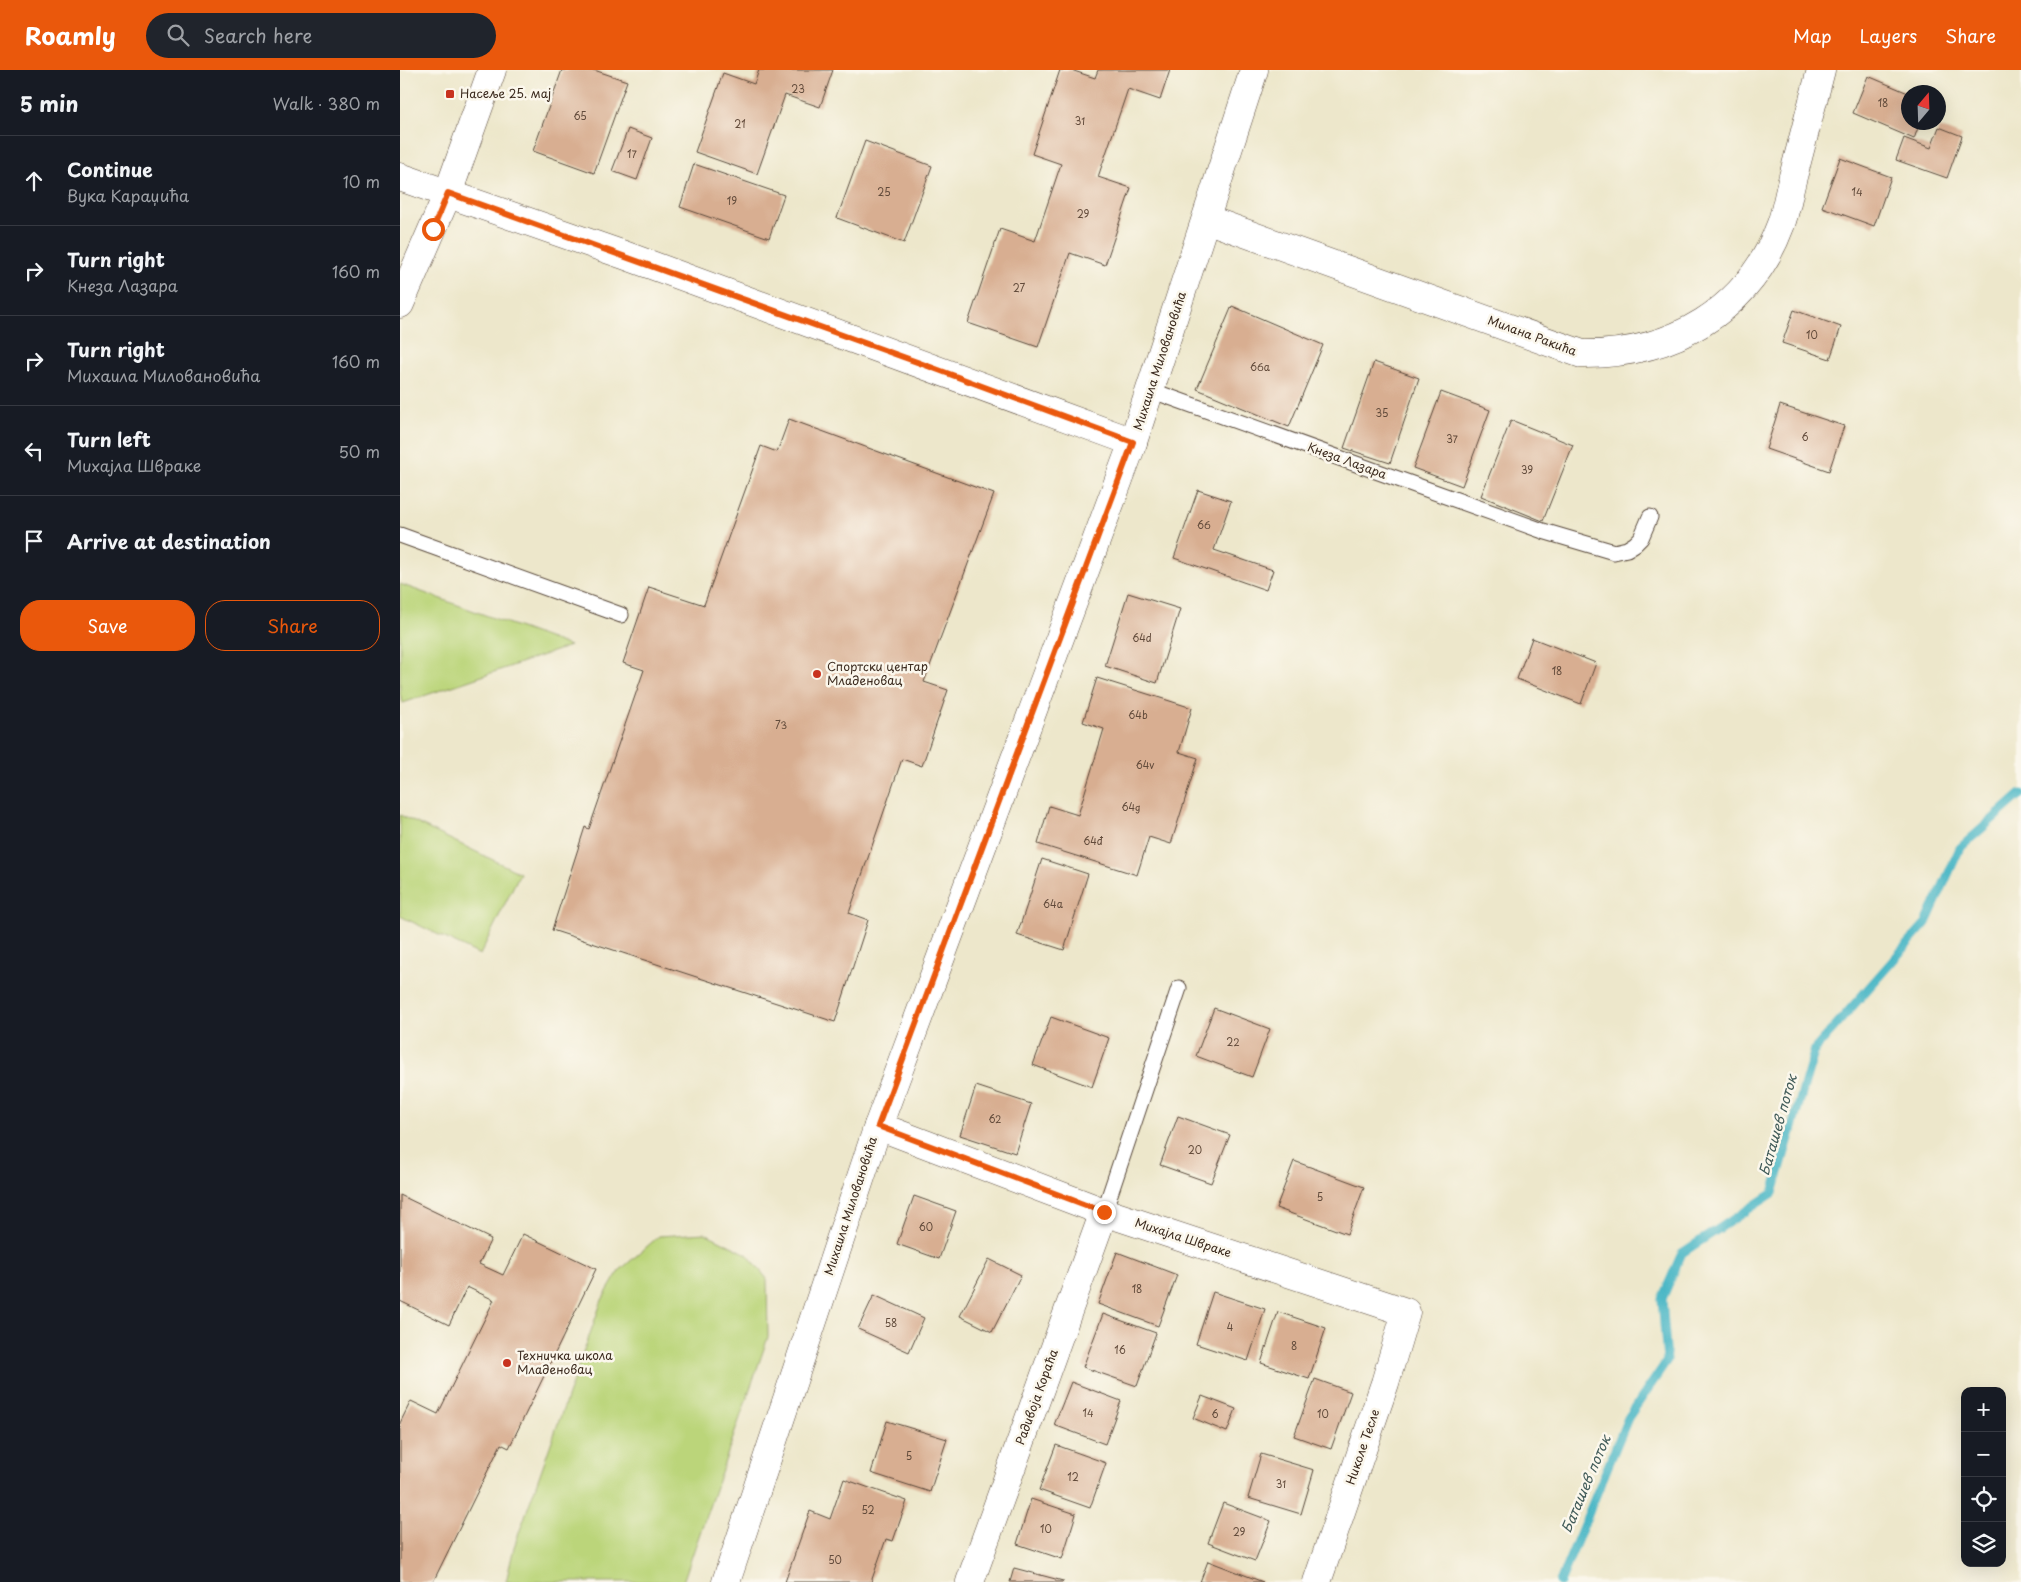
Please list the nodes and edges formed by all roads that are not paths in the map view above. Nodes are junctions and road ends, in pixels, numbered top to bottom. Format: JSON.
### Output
{"nodes":[{"id":1,"x":492,"y":70,"type":"edge"},
{"id":2,"x":1254,"y":70,"type":"edge"},
{"id":3,"x":1821,"y":70,"type":"edge"},
{"id":4,"x":400,"y":177,"type":"edge"},
{"id":5,"x":448,"y":193,"type":"junction"},
{"id":6,"x":1206,"y":219,"type":"junction"},
{"id":7,"x":400,"y":304,"type":"edge"},
{"id":8,"x":1150,"y":390,"type":"junction"},
{"id":9,"x":1133,"y":442,"type":"junction"},
{"id":10,"x":1650,"y":517,"type":"dead end"},
{"id":11,"x":400,"y":535,"type":"edge"},
{"id":12,"x":621,"y":615,"type":"dead end"},
{"id":13,"x":1179,"y":988,"type":"dead end"},
{"id":14,"x":878,"y":1126,"type":"junction"},
{"id":15,"x":1104,"y":1212,"type":"junction"},
{"id":16,"x":1406,"y":1312,"type":"joint"},
{"id":17,"x":726,"y":1582,"type":"edge"},
{"id":18,"x":970,"y":1582,"type":"edge"},
{"id":19,"x":1317,"y":1582,"type":"edge"}],
"edges":[{"from":1,"to":5,"type":"street"},
{"from":2,"to":6,"type":"street","name":"Михаила Миловановића"},
{"from":3,"to":6,"type":"street","name":"Милана Ракића"},
{"from":4,"to":5,"type":"street"},
{"from":5,"to":7,"type":"street"},
{"from":5,"to":9,"type":"street"},
{"from":6,"to":8,"type":"street","name":"Михаила Миловановића"},
{"from":8,"to":9,"type":"street","name":"Михаила Миловановића"},
{"from":8,"to":10,"type":"lane","name":"Кнеза Лазара"},
{"from":9,"to":14,"type":"street","name":"Михаила Миловановића"},
{"from":11,"to":12,"type":"lane"},
{"from":13,"to":15,"type":"lane"},
{"from":14,"to":15,"type":"street","name":"Михајла Швраке"},
{"from":14,"to":17,"type":"street","name":"Михаила Миловановића"},
{"from":15,"to":16,"type":"street","name":"Михајла Швраке"},
{"from":15,"to":18,"type":"street","name":"Радивоја Кораћа"},
{"from":16,"to":19,"type":"street","name":"Николе Тесле"}]}
